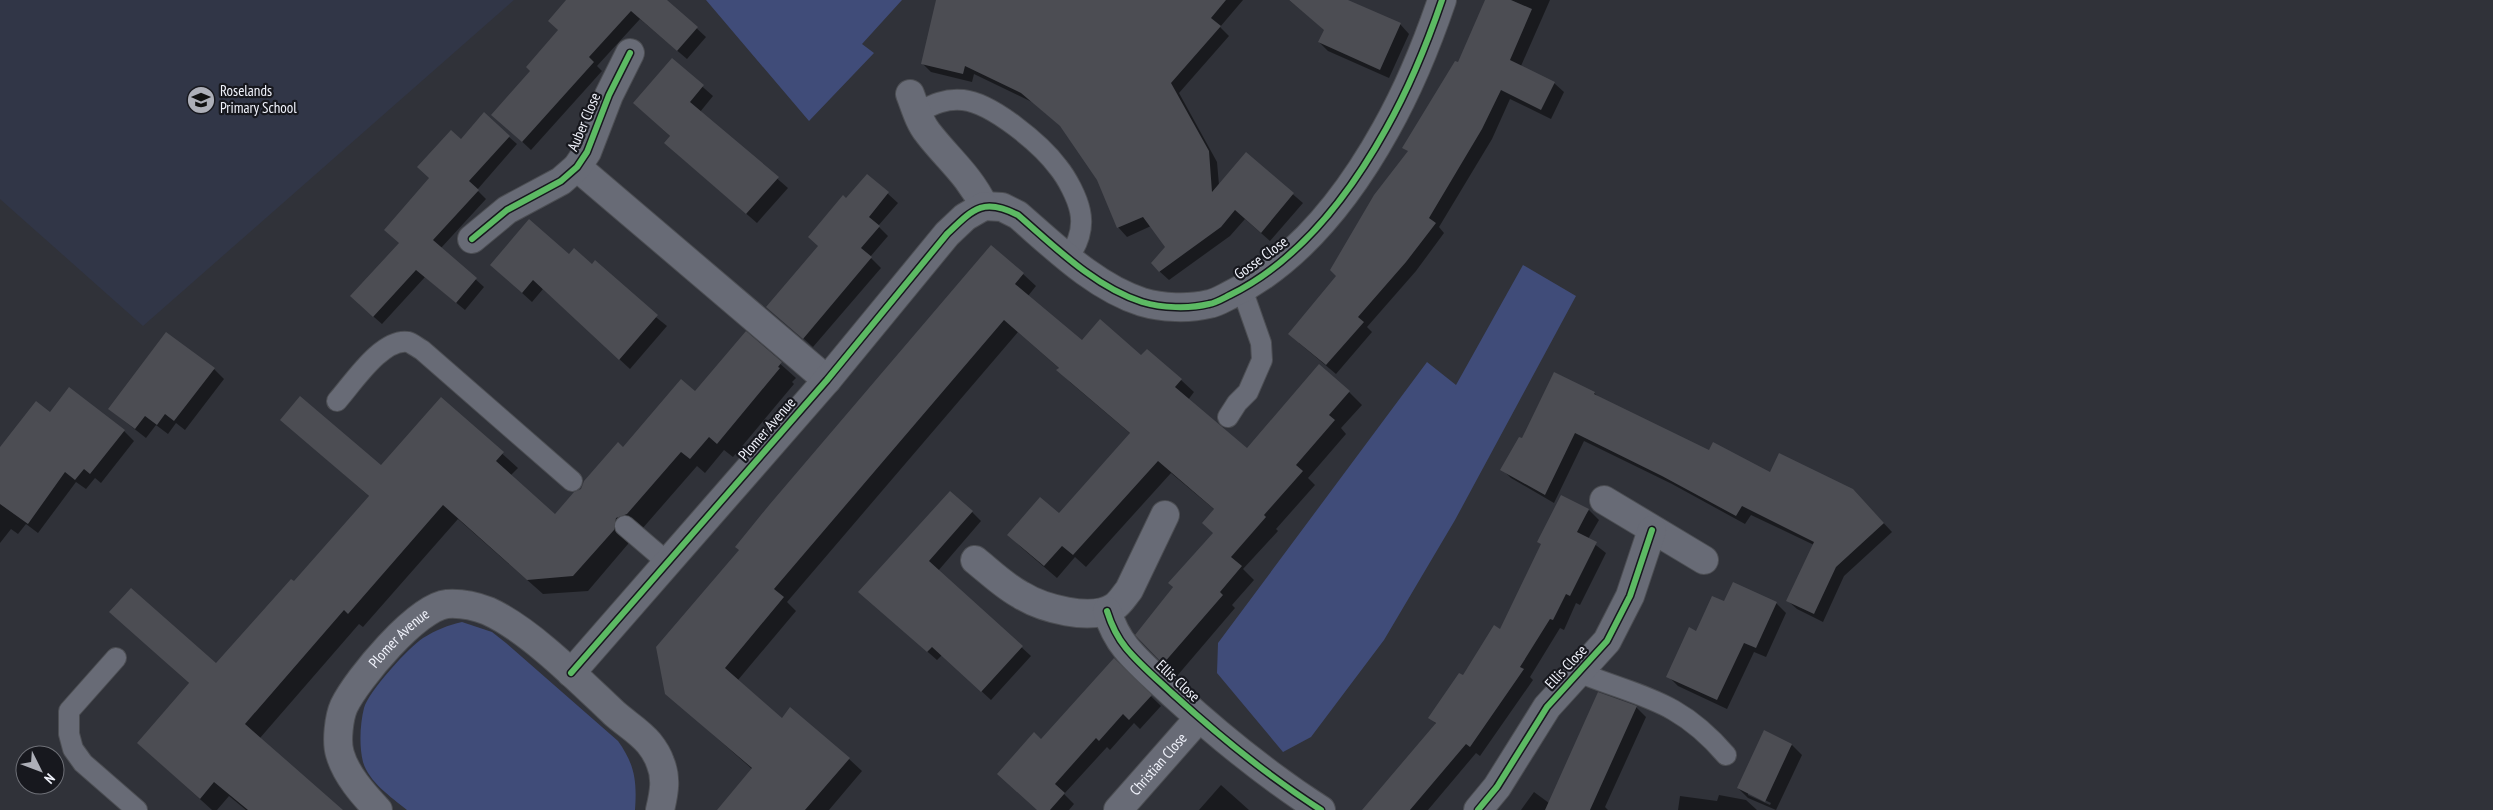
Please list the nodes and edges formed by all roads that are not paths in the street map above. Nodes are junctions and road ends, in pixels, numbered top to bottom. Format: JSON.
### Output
{"nodes":[{"id":1,"x":1442,"y":0,"type":"edge"},
{"id":2,"x":630,"y":53,"type":"dead end"},
{"id":3,"x":913,"y":103,"type":"joint"},
{"id":4,"x":577,"y":167,"type":"junction"},
{"id":5,"x":984,"y":206,"type":"junction"},
{"id":6,"x":472,"y":239,"type":"dead end"},
{"id":7,"x":1068,"y":258,"type":"junction"},
{"id":8,"x":1242,"y":289,"type":"junction"},
{"id":9,"x":827,"y":380,"type":"junction"},
{"id":10,"x":337,"y":401,"type":"dead end"},
{"id":11,"x":1228,"y":417,"type":"dead end"},
{"id":12,"x":572,"y":480,"type":"dead end"},
{"id":13,"x":1604,"y":500,"type":"dead end"},
{"id":14,"x":1165,"y":515,"type":"dead end"},
{"id":15,"x":625,"y":526,"type":"dead end"},
{"id":16,"x":1652,"y":530,"type":"junction"},
{"id":17,"x":975,"y":560,"type":"dead end"},
{"id":18,"x":1704,"y":560,"type":"dead end"},
{"id":19,"x":667,"y":562,"type":"junction"},
{"id":20,"x":1107,"y":611,"type":"junction"},
{"id":21,"x":116,"y":658,"type":"dead end"},
{"id":22,"x":1578,"y":672,"type":"junction"},
{"id":23,"x":571,"y":673,"type":"junction"},
{"id":24,"x":1199,"y":718,"type":"junction"},
{"id":25,"x":1726,"y":755,"type":"dead end"},
{"id":26,"x":137,"y":810,"type":"edge"},
{"id":27,"x":378,"y":810,"type":"edge"},
{"id":28,"x":660,"y":810,"type":"edge"},
{"id":29,"x":1118,"y":810,"type":"edge"},
{"id":30,"x":1321,"y":810,"type":"edge"},
{"id":31,"x":1478,"y":810,"type":"edge"}],
"edges":[{"from":1,"to":8,"type":"street","name":"Gosse Close"},
{"from":2,"to":4,"type":"street","name":"Auber Close"},
{"from":3,"to":5,"type":"street"},
{"from":3,"to":7,"type":"lane"},
{"from":4,"to":6,"type":"street","name":"Auber Close"},
{"from":4,"to":9,"type":"street","name":"Auber Close"},
{"from":5,"to":7,"type":"street","name":"Gosse Close"},
{"from":5,"to":9,"type":"street","name":"Plomer Avenue"},
{"from":7,"to":8,"type":"street","name":"Gosse Close"},
{"from":8,"to":11,"type":"lane"},
{"from":9,"to":19,"type":"street","name":"Plomer Avenue"},
{"from":10,"to":12,"type":"lane"},
{"from":13,"to":16,"type":"street"},
{"from":14,"to":20,"type":"street"},
{"from":15,"to":19,"type":"lane"},
{"from":16,"to":18,"type":"street"},
{"from":16,"to":22,"type":"street","name":"Ellis Close"},
{"from":17,"to":20,"type":"street"},
{"from":19,"to":23,"type":"street","name":"Plomer Avenue"},
{"from":20,"to":24,"type":"street","name":"Ellis Close"},
{"from":21,"to":26,"type":"lane"},
{"from":22,"to":25,"type":"lane"},
{"from":22,"to":31,"type":"street","name":"Ellis Close"},
{"from":23,"to":27,"type":"street","name":"Plomer Avenue"},
{"from":23,"to":28,"type":"street","name":"Plomer Avenue"},
{"from":24,"to":29,"type":"street","name":"Christian Close"},
{"from":24,"to":30,"type":"street","name":"Ellis Close"}]}
